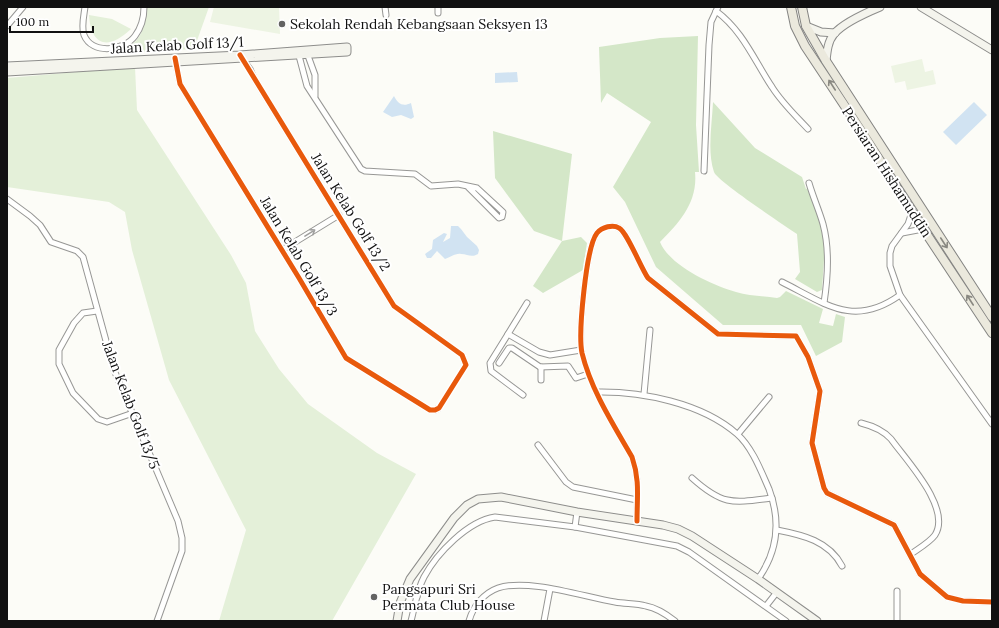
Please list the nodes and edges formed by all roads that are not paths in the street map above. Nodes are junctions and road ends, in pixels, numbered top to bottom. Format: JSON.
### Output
{"nodes":[{"id":1,"x":23,"y":7,"type":"edge"},
{"id":2,"x":85,"y":7,"type":"edge"},
{"id":3,"x":144,"y":7,"type":"edge"},
{"id":4,"x":385,"y":7,"type":"edge"},
{"id":5,"x":791,"y":7,"type":"edge"},
{"id":6,"x":802,"y":7,"type":"edge"},
{"id":7,"x":880,"y":7,"type":"edge"},
{"id":8,"x":921,"y":7,"type":"edge"},
{"id":9,"x":717,"y":9,"type":"edge"},
{"id":10,"x":386,"y":16,"type":"dead end"},
{"id":11,"x":7,"y":26,"type":"edge"},
{"id":12,"x":806,"y":26,"type":"junction"},
{"id":13,"x":835,"y":33,"type":"junction"},
{"id":14,"x":347,"y":47,"type":"dead end"},
{"id":15,"x":992,"y":50,"type":"edge"},
{"id":16,"x":307,"y":52,"type":"junction"},
{"id":17,"x":298,"y":53,"type":"junction"},
{"id":18,"x":241,"y":56,"type":"junction"},
{"id":19,"x":175,"y":60,"type":"junction"},
{"id":20,"x":826,"y":61,"type":"junction"},
{"id":21,"x":7,"y":66,"type":"edge"},
{"id":22,"x":7,"y":72,"type":"edge"},
{"id":23,"x":315,"y":96,"type":"junction"},
{"id":24,"x":808,"y":129,"type":"dead end"},
{"id":25,"x":704,"y":171,"type":"dead end"},
{"id":26,"x":809,"y":183,"type":"dead end"},
{"id":27,"x":468,"y":187,"type":"junction"},
{"id":28,"x":7,"y":200,"type":"edge"},
{"id":29,"x":912,"y":212,"type":"junction"},
{"id":30,"x":339,"y":215,"type":"junction"},
{"id":31,"x":923,"y":229,"type":"junction"},
{"id":32,"x":902,"y":233,"type":"junction"},
{"id":33,"x":282,"y":250,"type":"junction"},
{"id":34,"x":782,"y":282,"type":"dead end"},
{"id":35,"x":900,"y":295,"type":"junction"},
{"id":36,"x":527,"y":303,"type":"dead end"},
{"id":37,"x":824,"y":303,"type":"junction"},
{"id":38,"x":97,"y":311,"type":"junction"},
{"id":39,"x":992,"y":317,"type":"edge"},
{"id":40,"x":650,"y":330,"type":"dead end"},
{"id":41,"x":992,"y":333,"type":"edge"},
{"id":42,"x":508,"y":334,"type":"junction"},
{"id":43,"x":581,"y":350,"type":"junction"},
{"id":44,"x":499,"y":363,"type":"dead end"},
{"id":45,"x":541,"y":367,"type":"junction"},
{"id":46,"x":588,"y":374,"type":"junction"},
{"id":47,"x":541,"y":380,"type":"dead end"},
{"id":48,"x":596,"y":392,"type":"junction"},
{"id":49,"x":644,"y":394,"type":"junction"},
{"id":50,"x":523,"y":395,"type":"dead end"},
{"id":51,"x":770,"y":397,"type":"dead end"},
{"id":52,"x":435,"y":410,"type":"joint"},
{"id":53,"x":133,"y":414,"type":"junction"},
{"id":54,"x":861,"y":422,"type":"dead end"},
{"id":55,"x":992,"y":424,"type":"edge"},
{"id":56,"x":738,"y":434,"type":"junction"},
{"id":57,"x":538,"y":445,"type":"dead end"},
{"id":58,"x":692,"y":478,"type":"dead end"},
{"id":59,"x":772,"y":498,"type":"junction"},
{"id":60,"x":637,"y":500,"type":"junction"},
{"id":61,"x":577,"y":512,"type":"junction"},
{"id":62,"x":637,"y":521,"type":"junction"},
{"id":63,"x":575,"y":527,"type":"junction"},
{"id":64,"x":777,"y":530,"type":"junction"},
{"id":65,"x":911,"y":554,"type":"junction"},
{"id":66,"x":842,"y":566,"type":"dead end"},
{"id":67,"x":758,"y":579,"type":"junction"},
{"id":68,"x":550,"y":588,"type":"junction"},
{"id":69,"x":404,"y":591,"type":"junction"},
{"id":70,"x":897,"y":591,"type":"dead end"},
{"id":71,"x":777,"y":592,"type":"junction"},
{"id":72,"x":417,"y":597,"type":"junction"},
{"id":73,"x":992,"y":602,"type":"edge"},
{"id":74,"x":766,"y":606,"type":"junction"},
{"id":75,"x":156,"y":621,"type":"edge"},
{"id":76,"x":397,"y":621,"type":"edge"},
{"id":77,"x":411,"y":621,"type":"edge"},
{"id":78,"x":469,"y":621,"type":"edge"},
{"id":79,"x":544,"y":621,"type":"edge"},
{"id":80,"x":675,"y":621,"type":"edge"},
{"id":81,"x":786,"y":621,"type":"edge"},
{"id":82,"x":817,"y":621,"type":"edge"},
{"id":83,"x":896,"y":621,"type":"edge"}],
"edges":[{"from":1,"to":11,"type":"street"},
{"from":2,"to":3,"type":"street"},
{"from":4,"to":10,"type":"street"},
{"from":29,"to":5,"type":"main road","name":"Persiaran Hishamuddin","one_way":true},
{"from":6,"to":12,"type":"main road","name":"Persiaran Hishamuddin"},
{"from":7,"to":13,"type":"street"},
{"from":8,"to":15,"type":"street"},
{"from":9,"to":24,"type":"street"},
{"from":9,"to":25,"type":"street"},
{"from":12,"to":13,"type":"street"},
{"from":12,"to":20,"type":"main road","name":"Persiaran Hishamuddin"},
{"from":13,"to":20,"type":"street"},
{"from":14,"to":16,"type":"street","name":"Jalan Kelab Golf 13/1"},
{"from":16,"to":17,"type":"street","name":"Jalan Kelab Golf 13/1"},
{"from":16,"to":23,"type":"street"},
{"from":17,"to":18,"type":"street","name":"Jalan Kelab Golf 13/1"},
{"from":17,"to":23,"type":"street"},
{"from":18,"to":19,"type":"street","name":"Jalan Kelab Golf 13/1"},
{"from":18,"to":30,"type":"street","name":"Jalan Kelab Golf 13/2"},
{"from":19,"to":21,"type":"street","name":"Jalan Kelab Golf 13/1"},
{"from":19,"to":22,"type":"street"},
{"from":19,"to":33,"type":"street","name":"Jalan Kelab Golf 13/3"},
{"from":20,"to":39,"type":"main road","name":"Persiaran Hishamuddin","one_way":true},
{"from":23,"to":27,"type":"street"},
{"from":26,"to":37,"type":"street"},
{"from":27,"to":27,"type":"street"},
{"from":28,"to":38,"type":"street","name":"Jalan Kelab Golf 13/5"},
{"from":29,"to":31,"type":"main road","name":"Persiaran Hishamuddin"},
{"from":29,"to":32,"type":"street"},
{"from":33,"to":30,"type":"street","one_way":true},
{"from":30,"to":52,"type":"street","name":"Jalan Kelab Golf 13/2"},
{"from":31,"to":32,"type":"street"},
{"from":41,"to":31,"type":"main road","name":"Persiaran Hishamuddin","one_way":true},
{"from":32,"to":35,"type":"street"},
{"from":33,"to":52,"type":"street","name":"Jalan Kelab Golf 13/3"},
{"from":34,"to":37,"type":"street"},
{"from":35,"to":37,"type":"street"},
{"from":35,"to":55,"type":"street"},
{"from":36,"to":42,"type":"street"},
{"from":38,"to":53,"type":"street","name":"Jalan Kelab Golf 13/5"},
{"from":38,"to":53,"type":"street"},
{"from":40,"to":49,"type":"street"},
{"from":42,"to":43,"type":"street"},
{"from":42,"to":50,"type":"street"},
{"from":43,"to":46,"type":"street"},
{"from":43,"to":65,"type":"street"},
{"from":44,"to":45,"type":"street"},
{"from":45,"to":46,"type":"street"},
{"from":45,"to":47,"type":"street"},
{"from":46,"to":48,"type":"street"},
{"from":48,"to":49,"type":"street"},
{"from":48,"to":60,"type":"street"},
{"from":49,"to":56,"type":"street"},
{"from":51,"to":56,"type":"street"},
{"from":53,"to":75,"type":"street","name":"Jalan Kelab Golf 13/5"},
{"from":54,"to":65,"type":"street"},
{"from":56,"to":59,"type":"street"},
{"from":57,"to":60,"type":"street"},
{"from":58,"to":59,"type":"street"},
{"from":59,"to":64,"type":"street"},
{"from":60,"to":62,"type":"street"},
{"from":61,"to":62,"type":"street"},
{"from":61,"to":63,"type":"street"},
{"from":61,"to":69,"type":"street"},
{"from":62,"to":67,"type":"street"},
{"from":63,"to":72,"type":"street"},
{"from":63,"to":74,"type":"street"},
{"from":64,"to":66,"type":"street"},
{"from":64,"to":67,"type":"street"},
{"from":65,"to":73,"type":"street"},
{"from":67,"to":71,"type":"street"},
{"from":68,"to":78,"type":"street"},
{"from":68,"to":79,"type":"street"},
{"from":68,"to":80,"type":"street"},
{"from":69,"to":72,"type":"street"},
{"from":69,"to":76,"type":"street"},
{"from":70,"to":83,"type":"street"},
{"from":71,"to":74,"type":"street"},
{"from":71,"to":82,"type":"street"},
{"from":72,"to":77,"type":"street"},
{"from":74,"to":81,"type":"street"}]}
